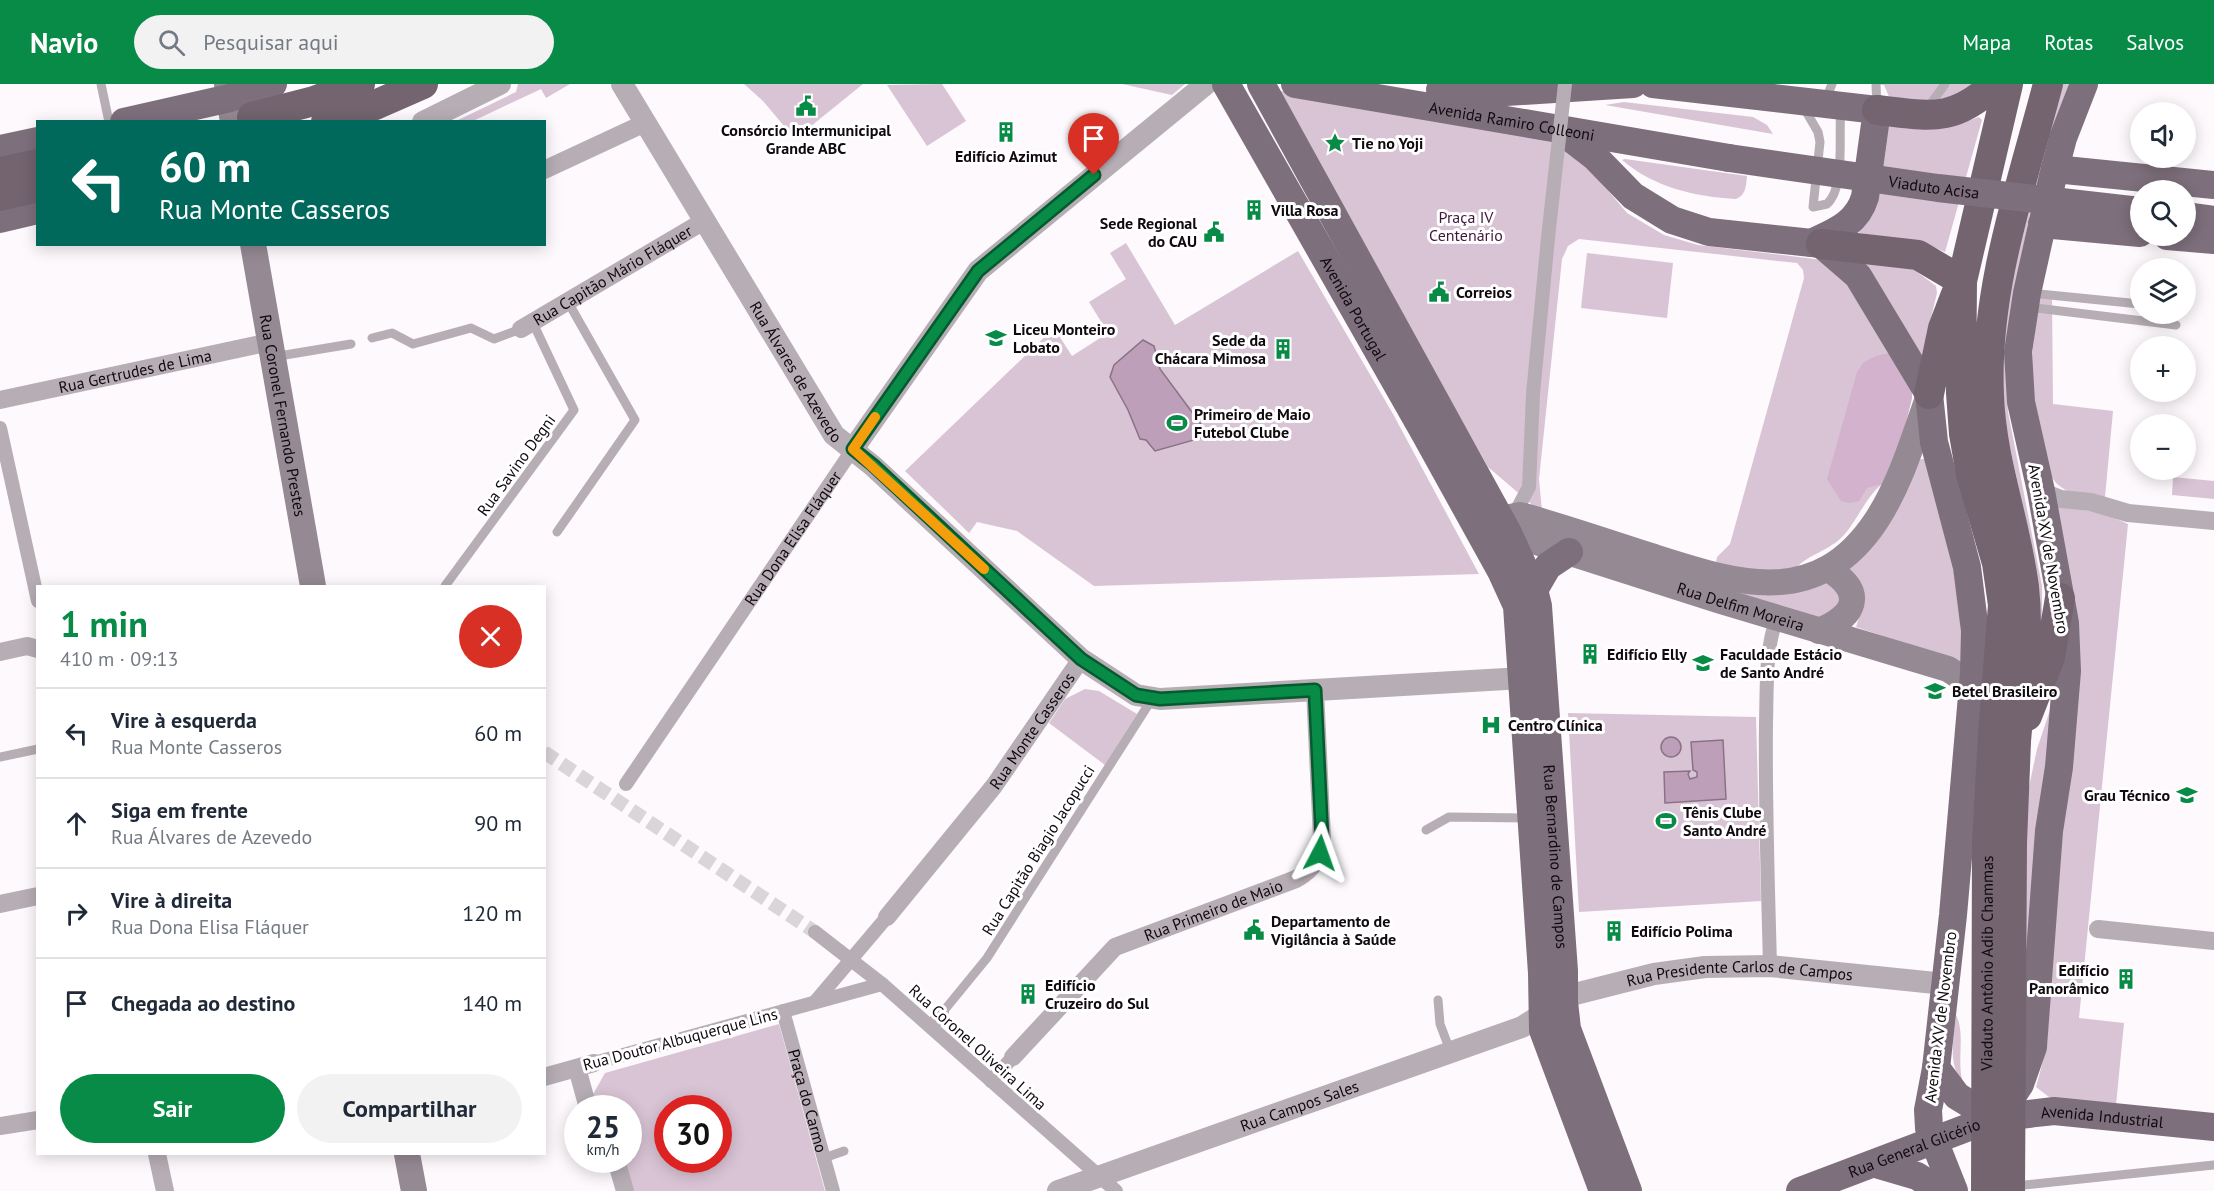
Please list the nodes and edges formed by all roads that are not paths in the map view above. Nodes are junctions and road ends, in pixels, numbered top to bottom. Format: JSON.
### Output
{"nodes":[{"id":1,"x":101,"y":84,"type":"edge"},
{"id":2,"x":273,"y":84,"type":"edge"},
{"id":3,"x":360,"y":84,"type":"edge"},
{"id":4,"x":423,"y":84,"type":"edge"},
{"id":5,"x":443,"y":84,"type":"edge"},
{"id":6,"x":500,"y":84,"type":"edge"},
{"id":7,"x":622,"y":84,"type":"edge"},
{"id":8,"x":1206,"y":84,"type":"edge"},
{"id":9,"x":1226,"y":84,"type":"edge"},
{"id":10,"x":1295,"y":84,"type":"edge"},
{"id":11,"x":1403,"y":84,"type":"edge"},
{"id":12,"x":1565,"y":84,"type":"edge"},
{"id":13,"x":1633,"y":84,"type":"edge"},
{"id":14,"x":1653,"y":84,"type":"edge"},
{"id":15,"x":1945,"y":84,"type":"edge"},
{"id":16,"x":1995,"y":84,"type":"edge"},
{"id":17,"x":2008,"y":84,"type":"edge"},
{"id":18,"x":2048,"y":84,"type":"edge"},
{"id":19,"x":2084,"y":84,"type":"edge"},
{"id":20,"x":1262,"y":86,"type":"edge"},
{"id":21,"x":1440,"y":90,"type":"junction"},
{"id":22,"x":1876,"y":97,"type":"edge"},
{"id":23,"x":1824,"y":99,"type":"edge"},
{"id":24,"x":236,"y":105,"type":"edge"},
{"id":25,"x":1923,"y":115,"type":"junction"},
{"id":26,"x":184,"y":116,"type":"edge"},
{"id":27,"x":127,"y":120,"type":"edge"},
{"id":28,"x":139,"y":120,"type":"edge"},
{"id":29,"x":332,"y":120,"type":"edge"},
{"id":30,"x":385,"y":120,"type":"edge"},
{"id":31,"x":427,"y":120,"type":"edge"},
{"id":32,"x":645,"y":123,"type":"junction"},
{"id":33,"x":1560,"y":130,"type":"junction"},
{"id":34,"x":36,"y":141,"type":"edge"},
{"id":35,"x":0,"y":149,"type":"edge"},
{"id":36,"x":1730,"y":149,"type":"junction"},
{"id":37,"x":36,"y":164,"type":"edge"},
{"id":38,"x":546,"y":169,"type":"edge"},
{"id":39,"x":2055,"y":169,"type":"junction"},
{"id":40,"x":0,"y":172,"type":"edge"},
{"id":41,"x":2097,"y":173,"type":"junction"},
{"id":42,"x":2214,"y":185,"type":"edge"},
{"id":43,"x":36,"y":188,"type":"edge"},
{"id":44,"x":2130,"y":191,"type":"edge"},
{"id":45,"x":0,"y":196,"type":"edge"},
{"id":46,"x":2196,"y":198,"type":"edge"},
{"id":47,"x":2214,"y":201,"type":"edge"},
{"id":48,"x":36,"y":210,"type":"edge"},
{"id":49,"x":2130,"y":210,"type":"edge"},
{"id":50,"x":2196,"y":217,"type":"edge"},
{"id":51,"x":0,"y":219,"type":"edge"},
{"id":52,"x":2214,"y":219,"type":"edge"},
{"id":53,"x":704,"y":221,"type":"junction"},
{"id":54,"x":2043,"y":224,"type":"junction"},
{"id":55,"x":2092,"y":227,"type":"junction"},
{"id":56,"x":2130,"y":232,"type":"edge"},
{"id":57,"x":2196,"y":238,"type":"edge"},
{"id":58,"x":2214,"y":240,"type":"edge"},
{"id":59,"x":1816,"y":243,"type":"junction"},
{"id":60,"x":253,"y":246,"type":"edge"},
{"id":61,"x":1962,"y":281,"type":"junction"},
{"id":62,"x":2026,"y":300,"type":"junction"},
{"id":63,"x":568,"y":302,"type":"junction"},
{"id":64,"x":2130,"y":304,"type":"edge"},
{"id":65,"x":2176,"y":325,"type":"dead end"},
{"id":66,"x":527,"y":326,"type":"junction"},
{"id":67,"x":372,"y":338,"type":"dead end"},
{"id":68,"x":351,"y":344,"type":"dead end"},
{"id":69,"x":272,"y":349,"type":"junction"},
{"id":70,"x":1929,"y":394,"type":"junction"},
{"id":71,"x":0,"y":400,"type":"edge"},
{"id":72,"x":0,"y":429,"type":"edge"},
{"id":73,"x":853,"y":449,"type":"junction"},
{"id":74,"x":2041,"y":491,"type":"junction"},
{"id":75,"x":2214,"y":521,"type":"edge"},
{"id":76,"x":1501,"y":525,"type":"junction"},
{"id":77,"x":557,"y":532,"type":"dead end"},
{"id":78,"x":1569,"y":552,"type":"junction"},
{"id":79,"x":1828,"y":569,"type":"junction"},
{"id":80,"x":313,"y":585,"type":"edge"},
{"id":81,"x":446,"y":585,"type":"edge"},
{"id":82,"x":1534,"y":590,"type":"junction"},
{"id":83,"x":36,"y":593,"type":"edge"},
{"id":84,"x":2060,"y":598,"type":"junction"},
{"id":85,"x":1778,"y":618,"type":"junction"},
{"id":86,"x":1819,"y":631,"type":"junction"},
{"id":87,"x":36,"y":648,"type":"edge"},
{"id":88,"x":0,"y":652,"type":"edge"},
{"id":89,"x":1081,"y":659,"type":"junction"},
{"id":90,"x":1523,"y":678,"type":"junction"},
{"id":91,"x":1973,"y":685,"type":"junction"},
{"id":92,"x":1315,"y":690,"type":"junction"},
{"id":93,"x":1152,"y":699,"type":"junction"},
{"id":94,"x":2005,"y":738,"type":"junction"},
{"id":95,"x":36,"y":749,"type":"edge"},
{"id":96,"x":0,"y":758,"type":"edge"},
{"id":97,"x":626,"y":784,"type":"dead end"},
{"id":98,"x":1532,"y":818,"type":"junction"},
{"id":99,"x":1426,"y":830,"type":"dead end"},
{"id":100,"x":36,"y":896,"type":"edge"},
{"id":101,"x":0,"y":904,"type":"edge"},
{"id":102,"x":887,"y":917,"type":"joint"},
{"id":103,"x":2098,"y":929,"type":"dead end"},
{"id":104,"x":815,"y":932,"type":"tunnel mouth"},
{"id":105,"x":2214,"y":941,"type":"edge"},
{"id":106,"x":853,"y":960,"type":"junction"},
{"id":107,"x":1770,"y":966,"type":"junction"},
{"id":108,"x":882,"y":984,"type":"junction"},
{"id":109,"x":1946,"y":984,"type":"junction"},
{"id":110,"x":1438,"y":1000,"type":"dead end"},
{"id":111,"x":815,"y":1002,"type":"junction"},
{"id":112,"x":1553,"y":1009,"type":"junction"},
{"id":113,"x":783,"y":1011,"type":"junction"},
{"id":114,"x":942,"y":1013,"type":"joint"},
{"id":115,"x":931,"y":1027,"type":"junction"},
{"id":116,"x":1451,"y":1053,"type":"junction"},
{"id":117,"x":1013,"y":1057,"type":"joint"},
{"id":118,"x":585,"y":1066,"type":"junction"},
{"id":119,"x":1936,"y":1068,"type":"junction"},
{"id":120,"x":546,"y":1076,"type":"edge"},
{"id":121,"x":991,"y":1081,"type":"junction"},
{"id":122,"x":587,"y":1095,"type":"edge"},
{"id":123,"x":36,"y":1120,"type":"edge"},
{"id":124,"x":0,"y":1126,"type":"edge"},
{"id":125,"x":2214,"y":1127,"type":"edge"},
{"id":126,"x":1997,"y":1134,"type":"junction"},
{"id":127,"x":1934,"y":1141,"type":"junction"},
{"id":128,"x":844,"y":1151,"type":"dead end"},
{"id":129,"x":157,"y":1155,"type":"edge"},
{"id":130,"x":407,"y":1155,"type":"edge"},
{"id":131,"x":824,"y":1158,"type":"junction"},
{"id":132,"x":1876,"y":1164,"type":"junction"},
{"id":133,"x":2214,"y":1165,"type":"edge"},
{"id":134,"x":620,"y":1173,"type":"edge"},
{"id":135,"x":1108,"y":1184,"type":"edge"},
{"id":136,"x":1931,"y":1187,"type":"edge"},
{"id":137,"x":2014,"y":1189,"type":"edge"},
{"id":138,"x":165,"y":1191,"type":"edge"},
{"id":139,"x":414,"y":1191,"type":"edge"},
{"id":140,"x":625,"y":1191,"type":"edge"},
{"id":141,"x":833,"y":1191,"type":"edge"},
{"id":142,"x":1058,"y":1191,"type":"edge"},
{"id":143,"x":1603,"y":1191,"type":"edge"},
{"id":144,"x":1628,"y":1191,"type":"edge"},
{"id":145,"x":1800,"y":1191,"type":"edge"},
{"id":146,"x":1954,"y":1191,"type":"edge"},
{"id":147,"x":1986,"y":1191,"type":"edge"}],
"edges":[{"from":1,"to":27,"type":"lane"},
{"from":2,"to":24,"type":"main road"},
{"from":3,"to":24,"type":"highway"},
{"from":4,"to":29,"type":"highway"},
{"from":5,"to":30,"type":"highway"},
{"from":6,"to":31,"type":"street"},
{"from":7,"to":32,"type":"street","name":"Rua Álvares de Azevedo"},
{"from":8,"to":73,"type":"street","name":"Rua Dona Elisa Fláquer"},
{"from":9,"to":76,"type":"main road","name":"Avenida Portugal"},
{"from":10,"to":33,"type":"main road","name":"Avenida Ramiro Colleoni"},
{"from":11,"to":21,"type":"main road","name":"Avenida Ramiro Colleoni"},
{"from":12,"to":76,"type":"street","bridge":true},
{"from":13,"to":21,"type":"main road"},
{"from":14,"to":23,"type":"main road"},
{"from":15,"to":25,"type":"lane"},
{"from":16,"to":25,"type":"highway"},
{"from":17,"to":61,"type":"highway"},
{"from":18,"to":94,"type":"highway","name":"Avenida XV de Novembro"},
{"from":19,"to":39,"type":"main road","name":"Avenida XV de Novembro"},
{"from":20,"to":76,"type":"main road","name":"Avenida Portugal"},
{"from":21,"to":36,"type":"main road","name":"Avenida Ramiro Colleoni"},
{"from":22,"to":23,"type":"main road"},
{"from":22,"to":25,"type":"highway"},
{"from":22,"to":59,"type":"main road"},
{"from":23,"to":23,"type":"lane"},
{"from":24,"to":26,"type":"main road"},
{"from":26,"to":28,"type":"main road"},
{"from":32,"to":38,"type":"street"},
{"from":32,"to":53,"type":"street","name":"Rua Álvares de Azevedo"},
{"from":33,"to":36,"type":"main road","name":"Avenida Ramiro Colleoni"},
{"from":33,"to":59,"type":"main road"},
{"from":34,"to":35,"type":"main road"},
{"from":36,"to":44,"type":"main road","name":"Viaduto Acisa"},
{"from":36,"to":49,"type":"main road","name":"Viaduto Acisa","bridge":true},
{"from":37,"to":40,"type":"highway"},
{"from":39,"to":41,"type":"main road"},
{"from":39,"to":54,"type":"main road","name":"Avenida XV de Novembro"},
{"from":41,"to":42,"type":"main road"},
{"from":41,"to":55,"type":"main road"},
{"from":43,"to":45,"type":"highway"},
{"from":46,"to":47,"type":"main road"},
{"from":48,"to":51,"type":"main road"},
{"from":50,"to":52,"type":"main road"},
{"from":53,"to":63,"type":"street","name":"Rua Capitão Mário Fláquer"},
{"from":53,"to":73,"type":"street","name":"Rua Álvares de Azevedo"},
{"from":54,"to":55,"type":"main road"},
{"from":54,"to":62,"type":"main road","name":"Avenida XV de Novembro"},
{"from":55,"to":56,"type":"main road"},
{"from":57,"to":58,"type":"main road"},
{"from":59,"to":61,"type":"highway"},
{"from":59,"to":70,"type":"main road"},
{"from":60,"to":69,"type":"main road","name":"Rua Coronel Fernando Prestes"},
{"from":61,"to":70,"type":"highway"},
{"from":61,"to":94,"type":"highway"},
{"from":62,"to":64,"type":"lane"},
{"from":62,"to":65,"type":"lane"},
{"from":62,"to":74,"type":"main road","name":"Avenida XV de Novembro"},
{"from":63,"to":66,"type":"street","name":"Rua Capitão Mário Fláquer"},
{"from":63,"to":77,"type":"lane"},
{"from":66,"to":67,"type":"lane"},
{"from":66,"to":81,"type":"lane","name":"Rua Savino Degni"},
{"from":68,"to":69,"type":"lane"},
{"from":69,"to":71,"type":"street","name":"Rua Gertrudes de Lima"},
{"from":69,"to":80,"type":"main road","name":"Rua Coronel Fernando Prestes"},
{"from":70,"to":79,"type":"main road"},
{"from":70,"to":91,"type":"main road","name":"Avenida XV de Novembro"},
{"from":72,"to":83,"type":"street"},
{"from":73,"to":89,"type":"street","name":"Rua Álvares de Azevedo"},
{"from":73,"to":97,"type":"street","name":"Rua Dona Elisa Fláquer"},
{"from":74,"to":75,"type":"street"},
{"from":74,"to":84,"type":"main road","name":"Avenida XV de Novembro"},
{"from":76,"to":78,"type":"main road","name":"Rua Delfim Moreira"},
{"from":76,"to":79,"type":"main road","name":"Rua Delfim Moreira"},
{"from":76,"to":82,"type":"main road","name":"Rua Bernardino de Campos"},
{"from":76,"to":90,"type":"main road","name":"Rua Bernardino de Campos"},
{"from":78,"to":82,"type":"main road"},
{"from":78,"to":85,"type":"main road","name":"Rua Delfim Moreira"},
{"from":79,"to":86,"type":"main road"},
{"from":82,"to":112,"type":"main road","name":"Rua Bernardino de Campos"},
{"from":84,"to":94,"type":"highway"},
{"from":84,"to":126,"type":"main road","name":"Avenida XV de Novembro"},
{"from":85,"to":86,"type":"main road","name":"Rua Delfim Moreira"},
{"from":85,"to":107,"type":"street"},
{"from":86,"to":91,"type":"main road","name":"Rua Delfim Moreira"},
{"from":87,"to":88,"type":"street"},
{"from":89,"to":93,"type":"street","name":"Rua Monte Casseros"},
{"from":89,"to":102,"type":"street","name":"Rua Monte Casseros"},
{"from":90,"to":92,"type":"street","name":"Rua Monte Casseros"},
{"from":90,"to":98,"type":"main road","name":"Rua Bernardino de Campos"},
{"from":91,"to":109,"type":"main road","name":"Avenida XV de Novembro"},
{"from":92,"to":93,"type":"street","name":"Rua Monte Casseros"},
{"from":92,"to":117,"type":"street","name":"Rua Primeiro de Maio"},
{"from":93,"to":114,"type":"lane","name":"Rua Capitão Biagio Jacopucci"},
{"from":94,"to":137,"type":"highway","name":"Viaduto Antônio Adib Chammas","bridge":true},
{"from":94,"to":147,"type":"highway","name":"Viaduto Antônio Adib Chammas","bridge":true},
{"from":95,"to":96,"type":"lane"},
{"from":98,"to":99,"type":"lane"},
{"from":98,"to":112,"type":"main road","name":"Rua Bernardino de Campos"},
{"from":100,"to":101,"type":"street"},
{"from":102,"to":106,"type":"street","name":"Rua Monte Casseros"},
{"from":103,"to":105,"type":"street"},
{"from":104,"to":106,"type":"street","name":"Rua Coronel Oliveira Lima"},
{"from":106,"to":108,"type":"street","name":"Rua Coronel Oliveira Lima"},
{"from":106,"to":111,"type":"street","name":"Rua Monte Casseros"},
{"from":107,"to":109,"type":"street","name":"Rua Presidente Carlos de Campos"},
{"from":107,"to":112,"type":"street","name":"Rua Presidente Carlos de Campos"},
{"from":108,"to":111,"type":"street","name":"Rua Doutor Albuquerque Lins"},
{"from":108,"to":115,"type":"street","name":"Rua Coronel Oliveira Lima"},
{"from":109,"to":119,"type":"main road","name":"Avenida XV de Novembro"},
{"from":110,"to":116,"type":"lane"},
{"from":111,"to":113,"type":"street","name":"Rua Doutor Albuquerque Lins"},
{"from":112,"to":116,"type":"street","name":"Rua Campos Sales"},
{"from":112,"to":143,"type":"main road","name":"Rua Bernardino de Campos"},
{"from":112,"to":144,"type":"main road","name":"Rua Bernardino de Campos"},
{"from":113,"to":118,"type":"street","name":"Rua Doutor Albuquerque Lins"},
{"from":113,"to":131,"type":"street","name":"Praça do Carmo"},
{"from":114,"to":115,"type":"street"},
{"from":115,"to":121,"type":"street","name":"Rua Coronel Oliveira Lima"},
{"from":116,"to":135,"type":"street","name":"Rua Campos Sales"},
{"from":117,"to":121,"type":"street","name":"Rua Primeiro de Maio"},
{"from":118,"to":120,"type":"street","name":"Rua Doutor Albuquerque Lins"},
{"from":118,"to":122,"type":"street"},
{"from":119,"to":126,"type":"main road"},
{"from":119,"to":127,"type":"main road","name":"Avenida XV de Novembro"},
{"from":121,"to":135,"type":"street","name":"Rua Coronel Oliveira Lima"},
{"from":123,"to":124,"type":"street"},
{"from":125,"to":126,"type":"main road","name":"Avenida Industrial"},
{"from":126,"to":127,"type":"main road","name":"Rua General Glicério"},
{"from":126,"to":137,"type":"lane"},
{"from":127,"to":132,"type":"main road","name":"Rua General Glicério"},
{"from":127,"to":146,"type":"main road","name":"Avenida XV de Novembro"},
{"from":128,"to":131,"type":"lane"},
{"from":129,"to":138,"type":"street"},
{"from":130,"to":139,"type":"main road"},
{"from":131,"to":141,"type":"street","name":"Praça do Carmo"},
{"from":132,"to":136,"type":"main road"},
{"from":132,"to":145,"type":"main road","name":"Rua General Glicério"},
{"from":133,"to":137,"type":"lane"},
{"from":134,"to":140,"type":"street"},
{"from":135,"to":142,"type":"street","name":"Rua Campos Sales"}]}
